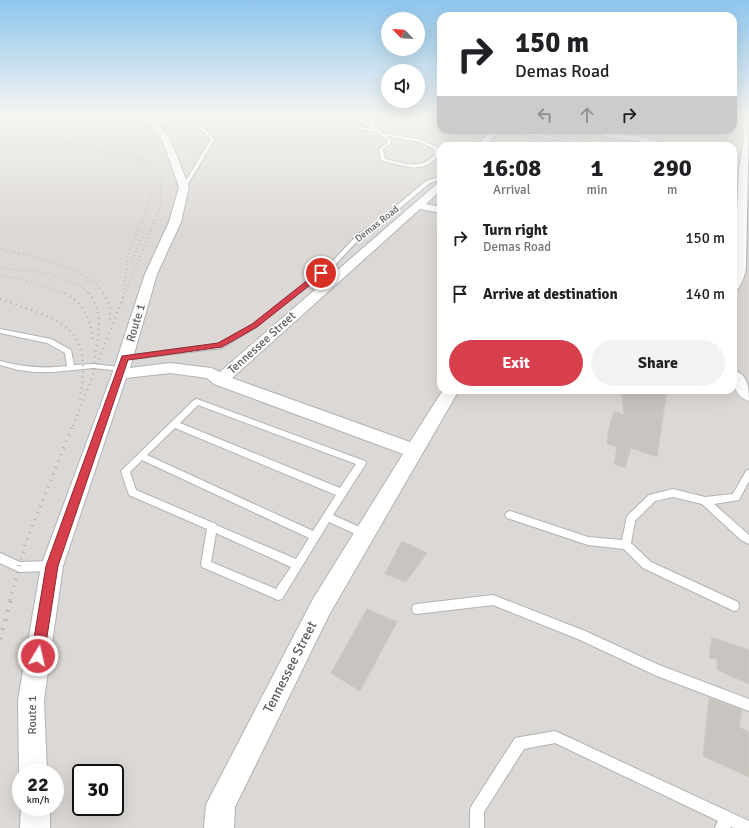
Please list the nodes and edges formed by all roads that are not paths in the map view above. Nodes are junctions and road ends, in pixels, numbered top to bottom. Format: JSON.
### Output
{"nodes":[{"id":1,"x":171,"y":154,"type":"edge"},
{"id":2,"x":205,"y":154,"type":"edge"},
{"id":3,"x":382,"y":154,"type":"edge"},
{"id":4,"x":746,"y":154,"type":"edge"},
{"id":5,"x":437,"y":155,"type":"edge"},
{"id":6,"x":737,"y":167,"type":"edge"},
{"id":7,"x":744,"y":169,"type":"junction"},
{"id":8,"x":437,"y":179,"type":"edge"},
{"id":9,"x":184,"y":187,"type":"junction"},
{"id":10,"x":437,"y":189,"type":"edge"},
{"id":11,"x":418,"y":206,"type":"junction"},
{"id":12,"x":437,"y":209,"type":"edge"},
{"id":13,"x":737,"y":278,"type":"edge"},
{"id":14,"x":0,"y":331,"type":"edge"},
{"id":15,"x":0,"y":363,"type":"edge"},
{"id":16,"x":122,"y":367,"type":"junction"},
{"id":17,"x":71,"y":368,"type":"junction"},
{"id":18,"x":220,"y":380,"type":"junction"},
{"id":19,"x":737,"y":380,"type":"edge"},
{"id":20,"x":449,"y":394,"type":"edge"},
{"id":21,"x":749,"y":396,"type":"edge"},
{"id":22,"x":174,"y":424,"type":"junction"},
{"id":23,"x":415,"y":451,"type":"junction"},
{"id":24,"x":141,"y":456,"type":"junction"},
{"id":25,"x":749,"y":473,"type":"edge"},
{"id":26,"x":342,"y":493,"type":"junction"},
{"id":27,"x":704,"y":501,"type":"junction"},
{"id":28,"x":510,"y":515,"type":"dead end"},
{"id":29,"x":327,"y":516,"type":"junction"},
{"id":30,"x":212,"y":526,"type":"junction"},
{"id":31,"x":364,"y":534,"type":"junction"},
{"id":32,"x":315,"y":536,"type":"junction"},
{"id":33,"x":749,"y":540,"type":"edge"},
{"id":34,"x":626,"y":545,"type":"junction"},
{"id":35,"x":0,"y":558,"type":"edge"},
{"id":36,"x":298,"y":565,"type":"junction"},
{"id":37,"x":52,"y":566,"type":"junction"},
{"id":38,"x":734,"y":606,"type":"dead end"},
{"id":39,"x":417,"y":609,"type":"dead end"},
{"id":40,"x":749,"y":705,"type":"edge"},
{"id":41,"x":33,"y":764,"type":"edge"},
{"id":42,"x":35,"y":816,"type":"edge"},
{"id":43,"x":725,"y":824,"type":"edge"},
{"id":44,"x":35,"y":828,"type":"edge"},
{"id":45,"x":219,"y":828,"type":"edge"},
{"id":46,"x":477,"y":828,"type":"edge"},
{"id":47,"x":749,"y":828,"type":"edge"}],
"edges":[{"from":1,"to":9,"type":"street"},
{"from":2,"to":9,"type":"lane"},
{"from":3,"to":5,"type":"lane"},
{"from":4,"to":7,"type":"street"},
{"from":6,"to":7,"type":"street"},
{"from":7,"to":13,"type":"street"},
{"from":8,"to":16,"type":"lane","name":"Demas Road"},
{"from":9,"to":16,"type":"street","name":"Route 1"},
{"from":10,"to":11,"type":"street","name":"Tennessee Street"},
{"from":11,"to":12,"type":"street"},
{"from":11,"to":18,"type":"street","name":"Tennessee Street"},
{"from":14,"to":17,"type":"lane"},
{"from":15,"to":17,"type":"lane","name":"Demas Road"},
{"from":16,"to":17,"type":"lane","name":"Demas Road"},
{"from":16,"to":18,"type":"street"},
{"from":16,"to":37,"type":"street","name":"Route 1"},
{"from":18,"to":23,"type":"street","name":"Tennessee Street"},
{"from":19,"to":21,"type":"street"},
{"from":20,"to":23,"type":"street","name":"Tennessee Street"},
{"from":22,"to":24,"type":"lane"},
{"from":22,"to":26,"type":"lane"},
{"from":22,"to":26,"type":"lane"},
{"from":23,"to":31,"type":"street","name":"Tennessee Street"},
{"from":24,"to":30,"type":"lane"},
{"from":24,"to":32,"type":"lane"},
{"from":25,"to":27,"type":"lane"},
{"from":26,"to":29,"type":"lane"},
{"from":27,"to":33,"type":"lane"},
{"from":27,"to":34,"type":"lane"},
{"from":28,"to":34,"type":"lane"},
{"from":29,"to":31,"type":"lane"},
{"from":29,"to":32,"type":"lane"},
{"from":30,"to":36,"type":"lane"},
{"from":30,"to":36,"type":"lane"},
{"from":31,"to":45,"type":"street","name":"Tennessee Street"},
{"from":32,"to":36,"type":"lane"},
{"from":34,"to":38,"type":"lane"},
{"from":35,"to":37,"type":"lane"},
{"from":37,"to":41,"type":"street","name":"Route 1"},
{"from":39,"to":40,"type":"lane"},
{"from":42,"to":44,"type":"street"},
{"from":43,"to":46,"type":"lane"},
{"from":43,"to":47,"type":"lane"}]}
